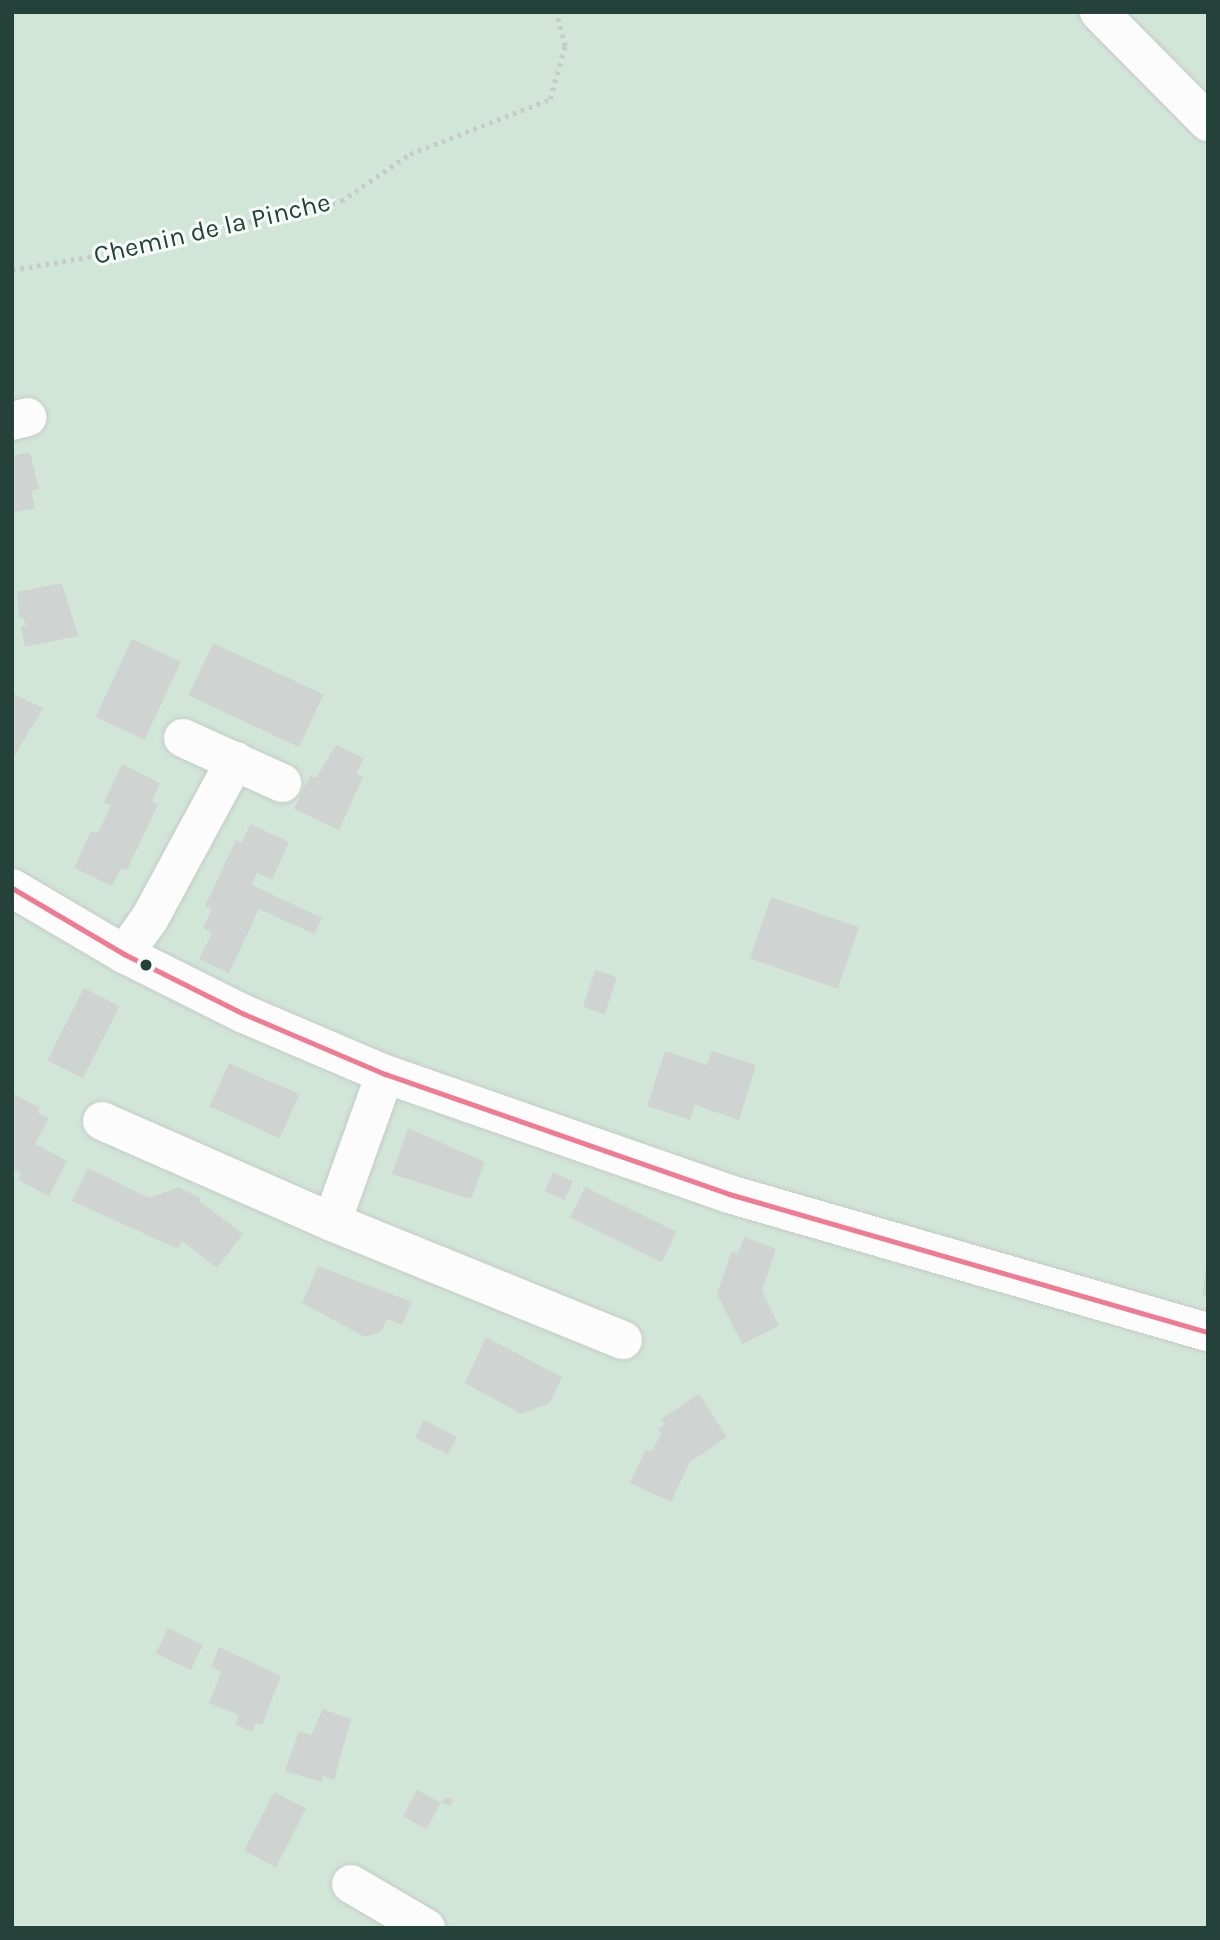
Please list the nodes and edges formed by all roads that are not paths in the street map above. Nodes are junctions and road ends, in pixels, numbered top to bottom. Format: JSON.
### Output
{"nodes":[{"id":1,"x":1099,"y":12,"type":"edge"},
{"id":2,"x":1208,"y":122,"type":"edge"},
{"id":3,"x":183,"y":738,"type":"dead end"},
{"id":4,"x":234,"y":761,"type":"junction"},
{"id":5,"x":282,"y":783,"type":"dead end"},
{"id":6,"x":12,"y":888,"type":"edge"},
{"id":7,"x":124,"y":954,"type":"junction"},
{"id":8,"x":385,"y":1074,"type":"junction"},
{"id":9,"x":102,"y":1121,"type":"dead end"},
{"id":10,"x":332,"y":1222,"type":"junction"},
{"id":11,"x":1208,"y":1332,"type":"edge"},
{"id":12,"x":623,"y":1340,"type":"dead end"},
{"id":13,"x":351,"y":1884,"type":"dead end"},
{"id":14,"x":426,"y":1928,"type":"edge"}],
"edges":[{"from":1,"to":2,"type":"street"},
{"from":3,"to":4,"type":"street"},
{"from":4,"to":5,"type":"street"},
{"from":4,"to":7,"type":"street"},
{"from":6,"to":7,"type":"street"},
{"from":7,"to":8,"type":"street"},
{"from":8,"to":10,"type":"street"},
{"from":8,"to":11,"type":"street"},
{"from":9,"to":10,"type":"street"},
{"from":10,"to":12,"type":"street"},
{"from":13,"to":14,"type":"street"}]}
